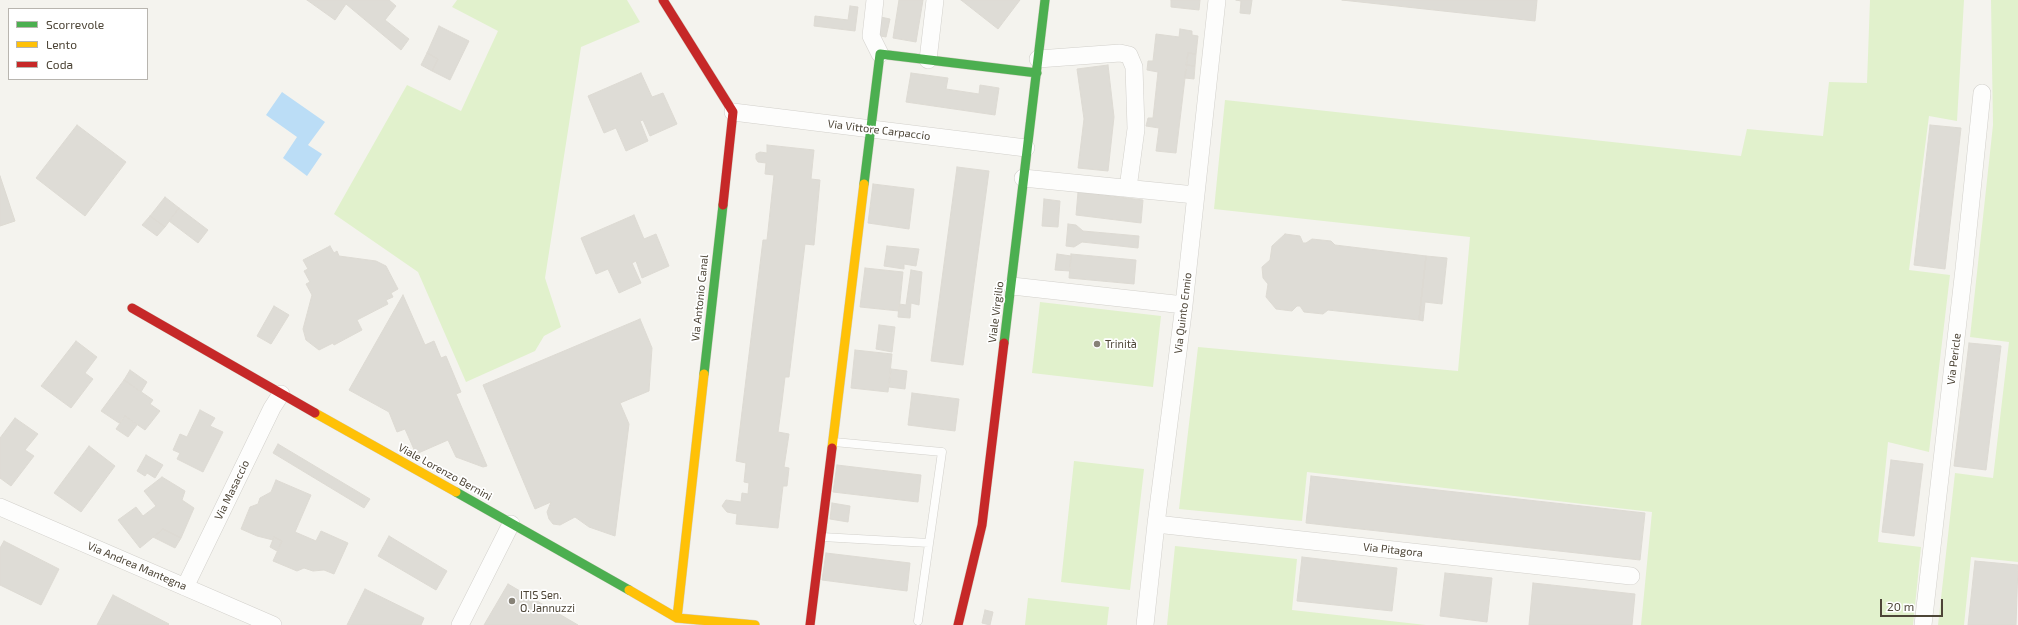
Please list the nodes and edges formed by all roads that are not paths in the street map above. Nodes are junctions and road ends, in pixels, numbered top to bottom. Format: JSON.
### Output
{"nodes":[{"id":1,"x":663,"y":0,"type":"edge"},
{"id":2,"x":875,"y":0,"type":"edge"},
{"id":3,"x":935,"y":0,"type":"edge"},
{"id":4,"x":1045,"y":0,"type":"edge"},
{"id":5,"x":1217,"y":0,"type":"edge"},
{"id":6,"x":880,"y":54,"type":"junction"},
{"id":7,"x":928,"y":60,"type":"junction"},
{"id":8,"x":1038,"y":66,"type":"junction"},
{"id":9,"x":1982,"y":92,"type":"dead end"},
{"id":10,"x":732,"y":112,"type":"junction"},
{"id":11,"x":870,"y":129,"type":"junction"},
{"id":12,"x":1026,"y":148,"type":"junction"},
{"id":13,"x":1023,"y":178,"type":"junction"},
{"id":14,"x":1128,"y":188,"type":"junction"},
{"id":15,"x":1195,"y":195,"type":"junction"},
{"id":16,"x":1012,"y":286,"type":"junction"},
{"id":17,"x":1184,"y":305,"type":"junction"},
{"id":18,"x":132,"y":308,"type":"dead end"},
{"id":19,"x":281,"y":394,"type":"junction"},
{"id":20,"x":832,"y":442,"type":"junction"},
{"id":21,"x":0,"y":507,"type":"edge"},
{"id":22,"x":511,"y":524,"type":"junction"},
{"id":23,"x":1156,"y":524,"type":"junction"},
{"id":24,"x":820,"y":536,"type":"junction"},
{"id":25,"x":929,"y":543,"type":"junction"},
{"id":26,"x":1631,"y":576,"type":"dead end"},
{"id":27,"x":186,"y":587,"type":"junction"},
{"id":28,"x":677,"y":618,"type":"junction"},
{"id":29,"x":918,"y":621,"type":"dead end"},
{"id":30,"x":273,"y":625,"type":"edge"},
{"id":31,"x":460,"y":625,"type":"edge"},
{"id":32,"x":755,"y":625,"type":"edge"},
{"id":33,"x":810,"y":625,"type":"edge"},
{"id":34,"x":958,"y":625,"type":"edge"},
{"id":35,"x":1146,"y":625,"type":"edge"},
{"id":36,"x":1923,"y":625,"type":"edge"}],
"edges":[{"from":1,"to":10,"type":"street"},
{"from":2,"to":6,"type":"street"},
{"from":3,"to":7,"type":"street"},
{"from":4,"to":8,"type":"street","name":"Viale Virgilio"},
{"from":5,"to":15,"type":"street","name":"Via Quinto Ennio"},
{"from":6,"to":7,"type":"street"},
{"from":6,"to":11,"type":"street"},
{"from":7,"to":8,"type":"street"},
{"from":8,"to":12,"type":"street","name":"Viale Virgilio"},
{"from":8,"to":14,"type":"street"},
{"from":9,"to":36,"type":"street","name":"Via Pericle"},
{"from":10,"to":11,"type":"street","name":"Via Vittore Carpaccio"},
{"from":10,"to":28,"type":"street","name":"Via Antonio Canal"},
{"from":11,"to":12,"type":"street","name":"Via Vittore Carpaccio"},
{"from":11,"to":20,"type":"street"},
{"from":12,"to":13,"type":"street","name":"Viale Virgilio"},
{"from":13,"to":14,"type":"street"},
{"from":13,"to":16,"type":"street","name":"Viale Virgilio"},
{"from":14,"to":15,"type":"street"},
{"from":15,"to":17,"type":"street","name":"Via Quinto Ennio"},
{"from":16,"to":17,"type":"street"},
{"from":16,"to":34,"type":"street","name":"Viale Virgilio"},
{"from":17,"to":23,"type":"street","name":"Via Quinto Ennio"},
{"from":18,"to":19,"type":"street","name":"Viale Lorenzo Bernini"},
{"from":19,"to":22,"type":"street","name":"Viale Lorenzo Bernini"},
{"from":19,"to":27,"type":"street","name":"Via Masaccio"},
{"from":20,"to":24,"type":"street"},
{"from":20,"to":25,"type":"lane"},
{"from":21,"to":27,"type":"street","name":"Via Andrea Mantegna"},
{"from":22,"to":28,"type":"street","name":"Viale Lorenzo Bernini"},
{"from":22,"to":31,"type":"street"},
{"from":23,"to":26,"type":"street","name":"Via Pitagora"},
{"from":23,"to":35,"type":"street","name":"Via Quinto Ennio"},
{"from":24,"to":25,"type":"lane"},
{"from":24,"to":33,"type":"street"},
{"from":25,"to":29,"type":"lane"},
{"from":27,"to":30,"type":"street","name":"Via Andrea Mantegna"},
{"from":28,"to":32,"type":"street","name":"Viale Lorenzo Bernini"}]}
